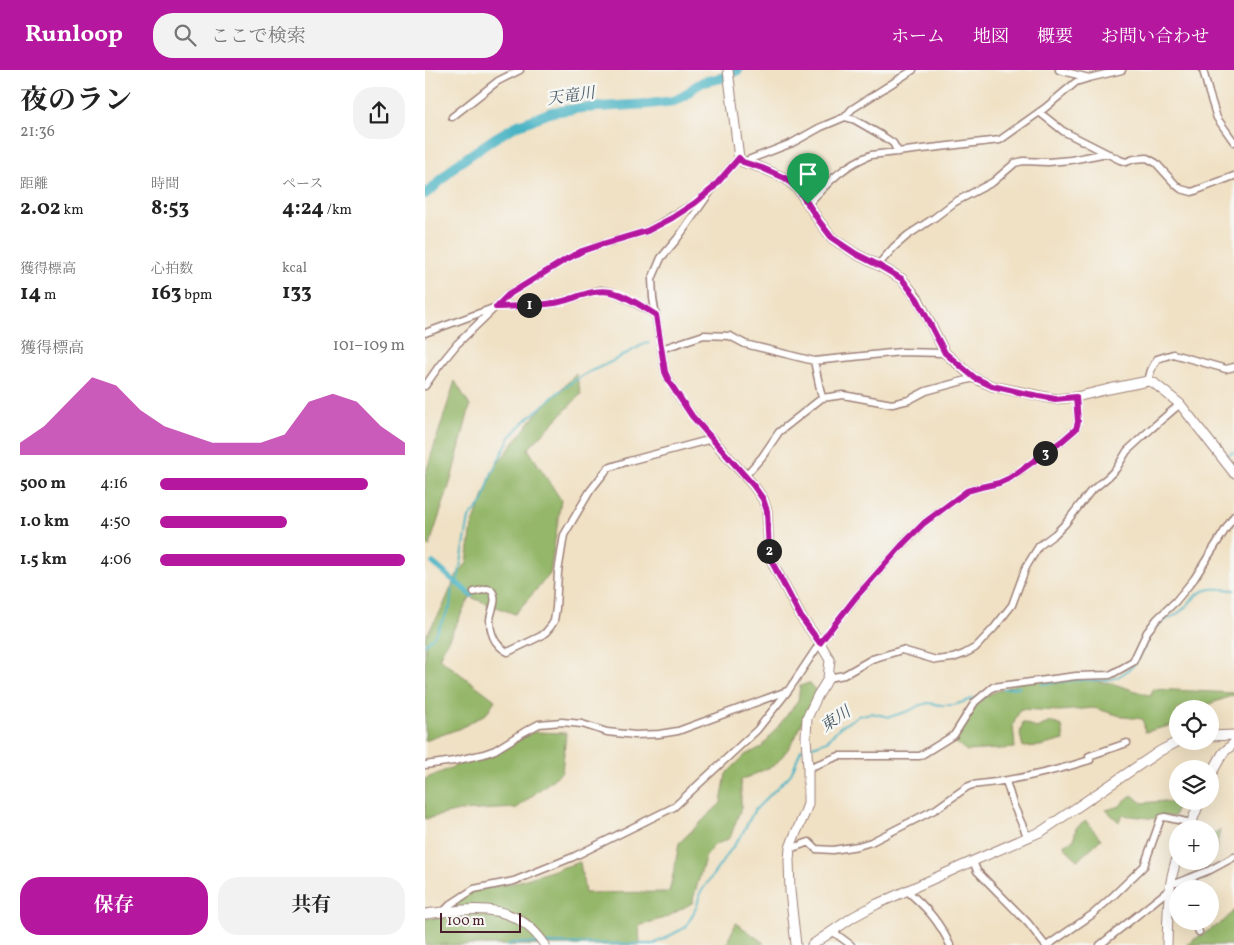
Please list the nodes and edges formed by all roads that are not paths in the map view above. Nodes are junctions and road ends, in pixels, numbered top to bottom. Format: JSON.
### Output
{"nodes":[{"id":1,"x":520,"y":70,"type":"edge"},
{"id":2,"x":913,"y":70,"type":"edge"},
{"id":3,"x":1059,"y":70,"type":"edge"},
{"id":4,"x":1122,"y":70,"type":"edge"},
{"id":5,"x":1203,"y":70,"type":"edge"},
{"id":6,"x":728,"y":75,"type":"edge"},
{"id":7,"x":1089,"y":78,"type":"junction"},
{"id":8,"x":1039,"y":112,"type":"junction"},
{"id":9,"x":452,"y":117,"type":"dead end"},
{"id":10,"x":845,"y":117,"type":"junction"},
{"id":11,"x":1234,"y":142,"type":"edge"},
{"id":12,"x":898,"y":152,"type":"junction"},
{"id":13,"x":1109,"y":154,"type":"junction"},
{"id":14,"x":741,"y":160,"type":"junction"},
{"id":15,"x":1234,"y":176,"type":"edge"},
{"id":16,"x":713,"y":188,"type":"junction"},
{"id":17,"x":808,"y":204,"type":"junction"},
{"id":18,"x":878,"y":265,"type":"junction"},
{"id":19,"x":496,"y":307,"type":"junction"},
{"id":20,"x":656,"y":315,"type":"junction"},
{"id":21,"x":425,"y":333,"type":"edge"},
{"id":22,"x":661,"y":349,"type":"junction"},
{"id":23,"x":945,"y":353,"type":"junction"},
{"id":24,"x":814,"y":361,"type":"junction"},
{"id":25,"x":1234,"y":368,"type":"edge"},
{"id":26,"x":975,"y":378,"type":"junction"},
{"id":27,"x":1148,"y":381,"type":"junction"},
{"id":28,"x":425,"y":386,"type":"edge"},
{"id":29,"x":1076,"y":397,"type":"junction"},
{"id":30,"x":822,"y":398,"type":"junction"},
{"id":31,"x":1180,"y":404,"type":"junction"},
{"id":32,"x":712,"y":439,"type":"junction"},
{"id":33,"x":1234,"y":473,"type":"edge"},
{"id":34,"x":745,"y":476,"type":"junction"},
{"id":35,"x":1234,"y":516,"type":"edge"},
{"id":36,"x":474,"y":592,"type":"dead end"},
{"id":37,"x":820,"y":643,"type":"junction"},
{"id":38,"x":828,"y":678,"type":"junction"},
{"id":39,"x":788,"y":691,"type":"junction"},
{"id":40,"x":1234,"y":734,"type":"edge"},
{"id":41,"x":1219,"y":735,"type":"edge"},
{"id":42,"x":1127,"y":743,"type":"dead end"},
{"id":43,"x":1234,"y":744,"type":"edge"},
{"id":44,"x":1169,"y":746,"type":"edge"},
{"id":45,"x":1219,"y":760,"type":"edge"},
{"id":46,"x":425,"y":765,"type":"edge"},
{"id":47,"x":808,"y":768,"type":"junction"},
{"id":48,"x":1006,"y":781,"type":"junction"},
{"id":49,"x":1173,"y":820,"type":"edge"},
{"id":50,"x":1028,"y":838,"type":"junction"},
{"id":51,"x":790,"y":849,"type":"junction"},
{"id":52,"x":1234,"y":857,"type":"edge"},
{"id":53,"x":973,"y":861,"type":"junction"},
{"id":54,"x":1188,"y":880,"type":"edge"},
{"id":55,"x":906,"y":890,"type":"junction"},
{"id":56,"x":1169,"y":891,"type":"edge"},
{"id":57,"x":444,"y":911,"type":"junction"},
{"id":58,"x":425,"y":914,"type":"edge"},
{"id":59,"x":1169,"y":930,"type":"edge"},
{"id":60,"x":832,"y":931,"type":"junction"},
{"id":61,"x":545,"y":945,"type":"edge"},
{"id":62,"x":796,"y":945,"type":"edge"},
{"id":63,"x":812,"y":945,"type":"edge"},
{"id":64,"x":851,"y":945,"type":"edge"},
{"id":65,"x":950,"y":945,"type":"edge"},
{"id":66,"x":1046,"y":945,"type":"edge"},
{"id":67,"x":1100,"y":945,"type":"edge"},
{"id":68,"x":1167,"y":945,"type":"edge"}],
"edges":[{"from":1,"to":9,"type":"street"},
{"from":2,"to":10,"type":"street"},
{"from":3,"to":7,"type":"street"},
{"from":4,"to":7,"type":"street"},
{"from":5,"to":11,"type":"street"},
{"from":6,"to":14,"type":"street"},
{"from":7,"to":8,"type":"street"},
{"from":8,"to":12,"type":"street"},
{"from":8,"to":13,"type":"street"},
{"from":10,"to":12,"type":"street"},
{"from":10,"to":14,"type":"street"},
{"from":12,"to":17,"type":"street"},
{"from":13,"to":15,"type":"street"},
{"from":13,"to":18,"type":"street"},
{"from":14,"to":16,"type":"street"},
{"from":14,"to":17,"type":"street"},
{"from":16,"to":19,"type":"street"},
{"from":16,"to":20,"type":"street"},
{"from":17,"to":18,"type":"street"},
{"from":18,"to":23,"type":"street"},
{"from":19,"to":20,"type":"street"},
{"from":19,"to":21,"type":"street"},
{"from":19,"to":28,"type":"street"},
{"from":20,"to":22,"type":"street"},
{"from":22,"to":24,"type":"street"},
{"from":22,"to":32,"type":"street"},
{"from":23,"to":24,"type":"street"},
{"from":23,"to":26,"type":"street"},
{"from":24,"to":30,"type":"street"},
{"from":25,"to":27,"type":"street"},
{"from":26,"to":29,"type":"street"},
{"from":26,"to":30,"type":"street"},
{"from":27,"to":29,"type":"street"},
{"from":27,"to":31,"type":"street"},
{"from":29,"to":37,"type":"street"},
{"from":30,"to":34,"type":"street"},
{"from":31,"to":33,"type":"street"},
{"from":31,"to":38,"type":"street"},
{"from":32,"to":34,"type":"street"},
{"from":32,"to":36,"type":"street"},
{"from":34,"to":37,"type":"street"},
{"from":35,"to":47,"type":"street"},
{"from":37,"to":38,"type":"street"},
{"from":37,"to":39,"type":"street"},
{"from":38,"to":47,"type":"street"},
{"from":39,"to":46,"type":"street"},
{"from":39,"to":57,"type":"street"},
{"from":40,"to":41,"type":"street"},
{"from":42,"to":48,"type":"street"},
{"from":43,"to":45,"type":"street"},
{"from":44,"to":50,"type":"street"},
{"from":47,"to":51,"type":"street"},
{"from":48,"to":50,"type":"street"},
{"from":48,"to":51,"type":"street"},
{"from":49,"to":66,"type":"street"},
{"from":50,"to":53,"type":"street"},
{"from":51,"to":62,"type":"street"},
{"from":52,"to":54,"type":"street"},
{"from":53,"to":55,"type":"street"},
{"from":53,"to":66,"type":"street"},
{"from":55,"to":60,"type":"street"},
{"from":55,"to":65,"type":"street"},
{"from":56,"to":67,"type":"street"},
{"from":57,"to":58,"type":"street"},
{"from":57,"to":61,"type":"street"},
{"from":59,"to":68,"type":"street"},
{"from":60,"to":63,"type":"street"},
{"from":60,"to":64,"type":"street"}]}
